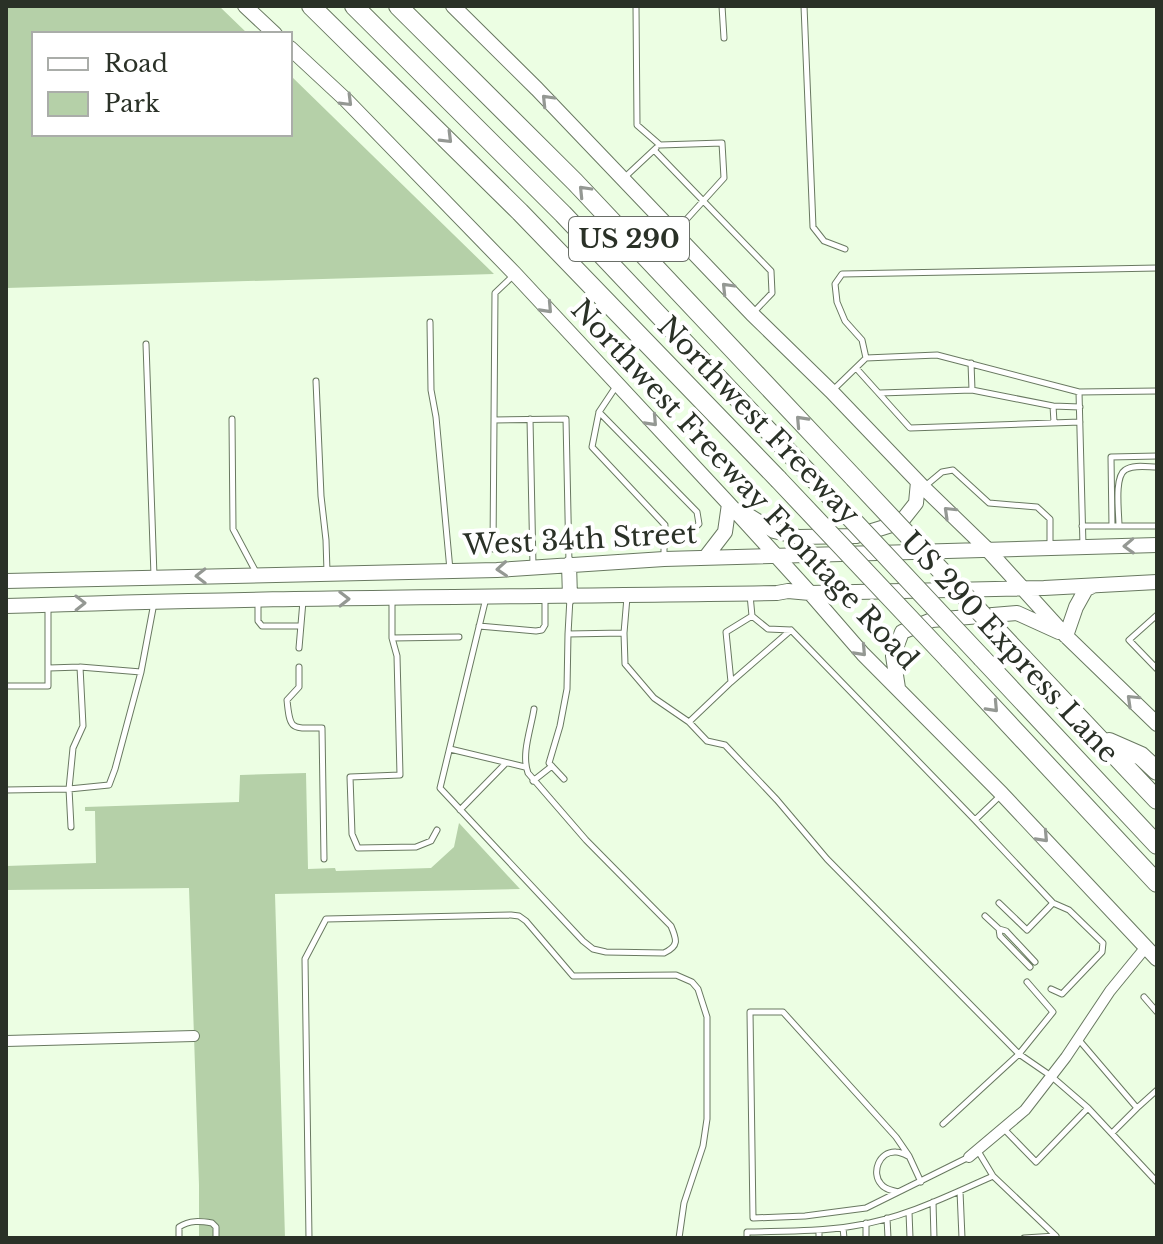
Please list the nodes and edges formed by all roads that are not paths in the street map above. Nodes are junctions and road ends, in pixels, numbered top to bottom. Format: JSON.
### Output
{"nodes":[{"id":1,"x":245,"y":6,"type":"edge"},
{"id":2,"x":311,"y":6,"type":"edge"},
{"id":3,"x":354,"y":6,"type":"edge"},
{"id":4,"x":398,"y":6,"type":"edge"},
{"id":5,"x":453,"y":6,"type":"edge"},
{"id":6,"x":636,"y":6,"type":"edge"},
{"id":7,"x":722,"y":6,"type":"edge"},
{"id":8,"x":804,"y":6,"type":"edge"},
{"id":9,"x":273,"y":32,"type":"edge"},
{"id":10,"x":724,"y":38,"type":"dead end"},
{"id":11,"x":292,"y":50,"type":"edge"},
{"id":12,"x":660,"y":145,"type":"junction"},
{"id":13,"x":654,"y":150,"type":"junction"},
{"id":14,"x":623,"y":179,"type":"junction"},
{"id":15,"x":703,"y":202,"type":"junction"},
{"id":16,"x":674,"y":232,"type":"junction"},
{"id":17,"x":845,"y":249,"type":"dead end"},
{"id":18,"x":1157,"y":268,"type":"edge"},
{"id":19,"x":515,"y":274,"type":"junction"},
{"id":20,"x":752,"y":314,"type":"junction"},
{"id":21,"x":430,"y":322,"type":"dead end"},
{"id":22,"x":146,"y":344,"type":"dead end"},
{"id":23,"x":866,"y":358,"type":"junction"},
{"id":24,"x":971,"y":363,"type":"junction"},
{"id":25,"x":856,"y":368,"type":"junction"},
{"id":26,"x":316,"y":381,"type":"dead end"},
{"id":27,"x":617,"y":384,"type":"junction"},
{"id":28,"x":972,"y":390,"type":"junction"},
{"id":29,"x":831,"y":391,"type":"junction"},
{"id":30,"x":1157,"y":391,"type":"edge"},
{"id":31,"x":1079,"y":392,"type":"junction"},
{"id":32,"x":879,"y":393,"type":"junction"},
{"id":33,"x":1053,"y":406,"type":"junction"},
{"id":34,"x":1080,"y":407,"type":"junction"},
{"id":35,"x":599,"y":412,"type":"junction"},
{"id":36,"x":232,"y":419,"type":"dead end"},
{"id":37,"x":530,"y":419,"type":"junction"},
{"id":38,"x":494,"y":420,"type":"junction"},
{"id":39,"x":1054,"y":422,"type":"junction"},
{"id":40,"x":1080,"y":422,"type":"junction"},
{"id":41,"x":609,"y":450,"type":"dead end"},
{"id":42,"x":1157,"y":456,"type":"edge"},
{"id":43,"x":602,"y":458,"type":"junction"},
{"id":44,"x":624,"y":467,"type":"dead end"},
{"id":45,"x":1157,"y":467,"type":"edge"},
{"id":46,"x":1122,"y":472,"type":"junction"},
{"id":47,"x":618,"y":475,"type":"junction"},
{"id":48,"x":1111,"y":476,"type":"junction"},
{"id":49,"x":638,"y":482,"type":"dead end"},
{"id":50,"x":921,"y":485,"type":"junction"},
{"id":51,"x":631,"y":488,"type":"junction"},
{"id":52,"x":652,"y":497,"type":"dead end"},
{"id":53,"x":646,"y":504,"type":"junction"},
{"id":54,"x":729,"y":504,"type":"junction"},
{"id":55,"x":666,"y":512,"type":"dead end"},
{"id":56,"x":660,"y":519,"type":"junction"},
{"id":57,"x":1082,"y":526,"type":"junction"},
{"id":58,"x":1115,"y":526,"type":"junction"},
{"id":59,"x":1157,"y":526,"type":"edge"},
{"id":60,"x":664,"y":536,"type":"junction"},
{"id":61,"x":1157,"y":545,"type":"edge"},
{"id":62,"x":1083,"y":547,"type":"junction"},
{"id":63,"x":986,"y":548,"type":"junction"},
{"id":64,"x":1050,"y":548,"type":"junction"},
{"id":65,"x":493,"y":549,"type":"dead end"},
{"id":66,"x":775,"y":556,"type":"junction"},
{"id":67,"x":705,"y":558,"type":"junction"},
{"id":68,"x":664,"y":559,"type":"junction"},
{"id":69,"x":569,"y":564,"type":"junction"},
{"id":70,"x":533,"y":567,"type":"junction"},
{"id":71,"x":450,"y":571,"type":"junction"},
{"id":72,"x":327,"y":573,"type":"junction"},
{"id":73,"x":257,"y":575,"type":"junction"},
{"id":74,"x":154,"y":577,"type":"junction"},
{"id":75,"x":6,"y":581,"type":"edge"},
{"id":76,"x":1157,"y":582,"type":"edge"},
{"id":77,"x":1097,"y":585,"type":"junction"},
{"id":78,"x":1023,"y":588,"type":"junction"},
{"id":79,"x":810,"y":593,"type":"junction"},
{"id":80,"x":750,"y":594,"type":"junction"},
{"id":81,"x":486,"y":597,"type":"junction"},
{"id":82,"x":545,"y":597,"type":"junction"},
{"id":83,"x":570,"y":597,"type":"junction"},
{"id":84,"x":627,"y":597,"type":"junction"},
{"id":85,"x":392,"y":598,"type":"junction"},
{"id":86,"x":258,"y":600,"type":"junction"},
{"id":87,"x":303,"y":600,"type":"junction"},
{"id":88,"x":154,"y":602,"type":"junction"},
{"id":89,"x":48,"y":604,"type":"junction"},
{"id":90,"x":6,"y":606,"type":"edge"},
{"id":91,"x":1157,"y":615,"type":"edge"},
{"id":92,"x":752,"y":616,"type":"junction"},
{"id":93,"x":299,"y":626,"type":"junction"},
{"id":94,"x":479,"y":626,"type":"junction"},
{"id":95,"x":791,"y":630,"type":"junction"},
{"id":96,"x":624,"y":633,"type":"junction"},
{"id":97,"x":568,"y":634,"type":"junction"},
{"id":98,"x":1066,"y":636,"type":"junction"},
{"id":99,"x":459,"y":637,"type":"dead end"},
{"id":100,"x":392,"y":638,"type":"junction"},
{"id":101,"x":299,"y":648,"type":"dead end"},
{"id":102,"x":80,"y":667,"type":"junction"},
{"id":103,"x":299,"y":667,"type":"dead end"},
{"id":104,"x":49,"y":668,"type":"junction"},
{"id":105,"x":1157,"y":669,"type":"edge"},
{"id":106,"x":141,"y":672,"type":"junction"},
{"id":107,"x":731,"y":682,"type":"junction"},
{"id":108,"x":6,"y":686,"type":"edge"},
{"id":109,"x":898,"y":688,"type":"junction"},
{"id":110,"x":534,"y":709,"type":"dead end"},
{"id":111,"x":689,"y":722,"type":"junction"},
{"id":112,"x":1157,"y":724,"type":"edge"},
{"id":113,"x":1099,"y":738,"type":"junction"},
{"id":114,"x":450,"y":749,"type":"junction"},
{"id":115,"x":505,"y":764,"type":"junction"},
{"id":116,"x":552,"y":766,"type":"junction"},
{"id":117,"x":525,"y":767,"type":"junction"},
{"id":118,"x":1157,"y":771,"type":"edge"},
{"id":119,"x":564,"y":779,"type":"dead end"},
{"id":120,"x":533,"y":781,"type":"junction"},
{"id":121,"x":69,"y":789,"type":"junction"},
{"id":122,"x":6,"y":790,"type":"edge"},
{"id":123,"x":1002,"y":794,"type":"junction"},
{"id":124,"x":1157,"y":800,"type":"edge"},
{"id":125,"x":460,"y":810,"type":"junction"},
{"id":126,"x":975,"y":820,"type":"junction"},
{"id":127,"x":71,"y":827,"type":"dead end"},
{"id":128,"x":437,"y":830,"type":"dead end"},
{"id":129,"x":1157,"y":845,"type":"edge"},
{"id":130,"x":324,"y":859,"type":"dead end"},
{"id":131,"x":1157,"y":883,"type":"edge"},
{"id":132,"x":999,"y":903,"type":"dead end"},
{"id":133,"x":1053,"y":903,"type":"junction"},
{"id":134,"x":985,"y":916,"type":"dead end"},
{"id":135,"x":1146,"y":947,"type":"junction"},
{"id":136,"x":1157,"y":959,"type":"edge"},
{"id":137,"x":1033,"y":964,"type":"dead end"},
{"id":138,"x":1027,"y":982,"type":"dead end"},
{"id":139,"x":1055,"y":988,"type":"dead end"},
{"id":140,"x":1144,"y":997,"type":"dead end"},
{"id":141,"x":1157,"y":1012,"type":"edge"},
{"id":142,"x":194,"y":1036,"type":"dead end"},
{"id":143,"x":1078,"y":1039,"type":"junction"},
{"id":144,"x":6,"y":1041,"type":"edge"},
{"id":145,"x":1019,"y":1054,"type":"junction"},
{"id":146,"x":1051,"y":1076,"type":"junction"},
{"id":147,"x":1157,"y":1090,"type":"edge"},
{"id":148,"x":1088,"y":1108,"type":"junction"},
{"id":149,"x":1137,"y":1108,"type":"junction"},
{"id":150,"x":943,"y":1124,"type":"dead end"},
{"id":151,"x":1004,"y":1128,"type":"junction"},
{"id":152,"x":1112,"y":1133,"type":"junction"},
{"id":153,"x":973,"y":1153,"type":"junction"},
{"id":154,"x":909,"y":1156,"type":"junction"},
{"id":155,"x":993,"y":1176,"type":"junction"},
{"id":156,"x":921,"y":1182,"type":"junction"},
{"id":157,"x":1157,"y":1182,"type":"edge"},
{"id":158,"x":960,"y":1191,"type":"junction"},
{"id":159,"x":899,"y":1192,"type":"junction"},
{"id":160,"x":933,"y":1202,"type":"junction"},
{"id":161,"x":909,"y":1212,"type":"junction"},
{"id":162,"x":887,"y":1218,"type":"junction"},
{"id":163,"x":866,"y":1223,"type":"junction"},
{"id":164,"x":843,"y":1228,"type":"junction"},
{"id":165,"x":819,"y":1230,"type":"junction"},
{"id":166,"x":798,"y":1234,"type":"edge"},
{"id":167,"x":774,"y":1235,"type":"edge"},
{"id":168,"x":1057,"y":1237,"type":"edge"},
{"id":169,"x":179,"y":1238,"type":"edge"},
{"id":170,"x":216,"y":1238,"type":"edge"},
{"id":171,"x":309,"y":1238,"type":"edge"},
{"id":172,"x":679,"y":1238,"type":"edge"},
{"id":173,"x":747,"y":1238,"type":"edge"},
{"id":174,"x":819,"y":1238,"type":"edge"},
{"id":175,"x":844,"y":1238,"type":"edge"},
{"id":176,"x":866,"y":1238,"type":"edge"},
{"id":177,"x":888,"y":1238,"type":"edge"},
{"id":178,"x":910,"y":1238,"type":"edge"},
{"id":179,"x":934,"y":1238,"type":"edge"},
{"id":180,"x":962,"y":1238,"type":"edge"},
{"id":181,"x":1024,"y":1238,"type":"edge"}],
"edges":[{"from":1,"to":9,"type":"main road"},
{"from":2,"to":131,"type":"highway","name":"Northwest Freeway","number":"US 290","one_way":true,"bridge":true},
{"from":3,"to":129,"type":"highway","name":"US 290 Express Lane","bridge":true},
{"from":113,"to":4,"type":"highway","name":"Northwest Freeway","number":"US 290","one_way":true,"bridge":true},
{"from":14,"to":5,"type":"main road","one_way":true},
{"from":6,"to":12,"type":"lane"},
{"from":7,"to":10,"type":"lane"},
{"from":8,"to":17,"type":"lane"},
{"from":11,"to":19,"type":"main road","name":"Northwest Freeway Frontage Road","one_way":true},
{"from":12,"to":13,"type":"lane"},
{"from":12,"to":15,"type":"lane"},
{"from":13,"to":14,"type":"lane"},
{"from":13,"to":15,"type":"lane"},
{"from":14,"to":16,"type":"main road"},
{"from":15,"to":16,"type":"lane"},
{"from":15,"to":20,"type":"lane"},
{"from":20,"to":16,"type":"main road","one_way":true},
{"from":18,"to":23,"type":"lane"},
{"from":19,"to":27,"type":"main road","name":"Northwest Freeway Frontage Road","one_way":true},
{"from":19,"to":38,"type":"lane"},
{"from":20,"to":29,"type":"main road"},
{"from":21,"to":71,"type":"lane"},
{"from":22,"to":74,"type":"lane"},
{"from":23,"to":24,"type":"lane"},
{"from":23,"to":25,"type":"lane"},
{"from":24,"to":28,"type":"lane"},
{"from":24,"to":31,"type":"lane"},
{"from":25,"to":29,"type":"lane"},
{"from":25,"to":32,"type":"lane"},
{"from":26,"to":72,"type":"lane"},
{"from":27,"to":35,"type":"lane"},
{"from":27,"to":54,"type":"main road","name":"Northwest Freeway Frontage Road","one_way":true},
{"from":28,"to":32,"type":"lane"},
{"from":28,"to":33,"type":"lane"},
{"from":29,"to":50,"type":"main road"},
{"from":30,"to":31,"type":"lane"},
{"from":31,"to":34,"type":"lane"},
{"from":32,"to":39,"type":"lane"},
{"from":33,"to":34,"type":"lane"},
{"from":33,"to":39,"type":"lane"},
{"from":34,"to":40,"type":"lane"},
{"from":35,"to":43,"type":"lane"},
{"from":35,"to":60,"type":"lane"},
{"from":36,"to":73,"type":"lane"},
{"from":37,"to":38,"type":"lane"},
{"from":37,"to":69,"type":"lane"},
{"from":37,"to":70,"type":"lane"},
{"from":38,"to":65,"type":"lane"},
{"from":39,"to":40,"type":"lane"},
{"from":40,"to":57,"type":"lane"},
{"from":41,"to":43,"type":"lane"},
{"from":42,"to":48,"type":"lane"},
{"from":43,"to":47,"type":"lane"},
{"from":44,"to":47,"type":"lane"},
{"from":45,"to":46,"type":"lane"},
{"from":46,"to":48,"type":"lane"},
{"from":46,"to":58,"type":"lane"},
{"from":47,"to":51,"type":"lane"},
{"from":48,"to":58,"type":"lane"},
{"from":49,"to":51,"type":"lane"},
{"from":50,"to":54,"type":"main road"},
{"from":63,"to":50,"type":"main road","one_way":true},
{"from":50,"to":64,"type":"lane"},
{"from":51,"to":53,"type":"lane"},
{"from":52,"to":53,"type":"lane"},
{"from":53,"to":56,"type":"lane"},
{"from":54,"to":66,"type":"main road","name":"Northwest Freeway Frontage Road"},
{"from":54,"to":67,"type":"main road"},
{"from":55,"to":56,"type":"lane"},
{"from":56,"to":60,"type":"lane"},
{"from":57,"to":58,"type":"lane"},
{"from":57,"to":62,"type":"lane"},
{"from":58,"to":59,"type":"lane"},
{"from":60,"to":68,"type":"lane"},
{"from":61,"to":62,"type":"main road","name":"West 34th Street","one_way":true},
{"from":62,"to":64,"type":"main road","name":"West 34th Street"},
{"from":63,"to":64,"type":"main road","name":"West 34th Street"},
{"from":63,"to":66,"type":"main road","name":"West 34th Street"},
{"from":63,"to":78,"type":"main road"},
{"from":66,"to":67,"type":"main road","name":"West 34th Street"},
{"from":66,"to":79,"type":"main road","name":"Northwest Freeway Frontage Road"},
{"from":67,"to":68,"type":"main road","name":"West 34th Street"},
{"from":68,"to":69,"type":"main road","name":"West 34th Street"},
{"from":69,"to":70,"type":"main road","name":"West 34th Street"},
{"from":69,"to":83,"type":"main road"},
{"from":70,"to":71,"type":"main road","name":"West 34th Street","one_way":true},
{"from":71,"to":72,"type":"main road","name":"West 34th Street"},
{"from":72,"to":73,"type":"main road","name":"West 34th Street"},
{"from":73,"to":74,"type":"main road","name":"West 34th Street","one_way":true},
{"from":73,"to":86,"type":"main road"},
{"from":74,"to":75,"type":"main road","name":"West 34th Street"},
{"from":76,"to":77,"type":"main road","name":"West 34th Street"},
{"from":77,"to":78,"type":"main road","name":"West 34th Street"},
{"from":77,"to":98,"type":"main road"},
{"from":78,"to":79,"type":"main road","name":"West 34th Street"},
{"from":78,"to":98,"type":"main road"},
{"from":79,"to":80,"type":"main road","name":"West 34th Street"},
{"from":79,"to":109,"type":"main road","name":"Northwest Freeway Frontage Road","one_way":true},
{"from":80,"to":84,"type":"main road","name":"West 34th Street"},
{"from":80,"to":92,"type":"lane"},
{"from":81,"to":82,"type":"main road","name":"West 34th Street"},
{"from":81,"to":85,"type":"main road","name":"West 34th Street"},
{"from":81,"to":94,"type":"lane"},
{"from":82,"to":83,"type":"main road","name":"West 34th Street"},
{"from":82,"to":94,"type":"lane"},
{"from":83,"to":84,"type":"main road","name":"West 34th Street"},
{"from":83,"to":97,"type":"lane"},
{"from":84,"to":96,"type":"lane"},
{"from":87,"to":85,"type":"main road","name":"West 34th Street","one_way":true},
{"from":85,"to":100,"type":"lane"},
{"from":86,"to":87,"type":"main road","name":"West 34th Street"},
{"from":86,"to":88,"type":"main road","name":"West 34th Street"},
{"from":86,"to":93,"type":"lane"},
{"from":87,"to":93,"type":"lane"},
{"from":89,"to":88,"type":"main road","name":"West 34th Street","one_way":true},
{"from":88,"to":106,"type":"lane"},
{"from":89,"to":90,"type":"main road","name":"West 34th Street"},
{"from":89,"to":104,"type":"lane"},
{"from":91,"to":105,"type":"lane"},
{"from":92,"to":95,"type":"lane"},
{"from":92,"to":107,"type":"lane"},
{"from":93,"to":101,"type":"lane"},
{"from":94,"to":114,"type":"lane"},
{"from":95,"to":107,"type":"lane"},
{"from":95,"to":126,"type":"lane"},
{"from":96,"to":97,"type":"lane"},
{"from":96,"to":111,"type":"lane"},
{"from":97,"to":116,"type":"lane"},
{"from":98,"to":109,"type":"main road"},
{"from":112,"to":98,"type":"main road","one_way":true},
{"from":99,"to":100,"type":"lane"},
{"from":100,"to":128,"type":"lane"},
{"from":102,"to":104,"type":"lane"},
{"from":102,"to":106,"type":"lane"},
{"from":102,"to":121,"type":"lane"},
{"from":103,"to":130,"type":"lane"},
{"from":104,"to":108,"type":"lane"},
{"from":106,"to":121,"type":"lane"},
{"from":107,"to":111,"type":"lane"},
{"from":109,"to":123,"type":"main road","name":"Northwest Freeway Frontage Road"},
{"from":110,"to":117,"type":"lane"},
{"from":111,"to":145,"type":"lane"},
{"from":113,"to":118,"type":"highway"},
{"from":113,"to":124,"type":"highway","name":"Northwest Freeway","number":"US 290"},
{"from":114,"to":115,"type":"lane"},
{"from":114,"to":125,"type":"lane"},
{"from":115,"to":117,"type":"lane"},
{"from":115,"to":125,"type":"lane"},
{"from":116,"to":119,"type":"lane"},
{"from":116,"to":120,"type":"lane"},
{"from":117,"to":120,"type":"lane"},
{"from":120,"to":125,"type":"lane"},
{"from":121,"to":122,"type":"lane"},
{"from":121,"to":127,"type":"lane"},
{"from":123,"to":126,"type":"lane"},
{"from":123,"to":135,"type":"main road","name":"Northwest Freeway Frontage Road","one_way":true},
{"from":126,"to":133,"type":"lane"},
{"from":132,"to":133,"type":"lane"},
{"from":133,"to":139,"type":"lane"},
{"from":134,"to":137,"type":"lane"},
{"from":135,"to":136,"type":"main road","name":"Northwest Freeway Frontage Road"},
{"from":135,"to":143,"type":"street"},
{"from":138,"to":145,"type":"lane"},
{"from":140,"to":141,"type":"lane"},
{"from":142,"to":144,"type":"street"},
{"from":143,"to":146,"type":"street"},
{"from":143,"to":149,"type":"lane"},
{"from":145,"to":146,"type":"lane"},
{"from":145,"to":150,"type":"lane"},
{"from":146,"to":148,"type":"lane"},
{"from":146,"to":151,"type":"street"},
{"from":147,"to":149,"type":"lane"},
{"from":148,"to":151,"type":"lane"},
{"from":148,"to":152,"type":"lane"},
{"from":149,"to":152,"type":"lane"},
{"from":151,"to":153,"type":"street"},
{"from":152,"to":157,"type":"lane"},
{"from":153,"to":155,"type":"lane"},
{"from":153,"to":156,"type":"lane"},
{"from":154,"to":156,"type":"lane"},
{"from":154,"to":159,"type":"lane"},
{"from":154,"to":159,"type":"lane"},
{"from":155,"to":158,"type":"lane"},
{"from":155,"to":168,"type":"lane"},
{"from":156,"to":159,"type":"lane"},
{"from":158,"to":160,"type":"lane"},
{"from":158,"to":180,"type":"lane"},
{"from":160,"to":161,"type":"lane"},
{"from":160,"to":179,"type":"lane"},
{"from":161,"to":162,"type":"lane"},
{"from":161,"to":178,"type":"lane"},
{"from":162,"to":163,"type":"lane"},
{"from":162,"to":177,"type":"lane"},
{"from":163,"to":164,"type":"lane"},
{"from":163,"to":176,"type":"lane"},
{"from":164,"to":165,"type":"lane"},
{"from":164,"to":175,"type":"lane"},
{"from":165,"to":166,"type":"lane"},
{"from":165,"to":174,"type":"lane"},
{"from":166,"to":167,"type":"lane"},
{"from":167,"to":173,"type":"lane"},
{"from":168,"to":181,"type":"lane"},
{"from":169,"to":170,"type":"lane"},
{"from":171,"to":172,"type":"lane"}]}
